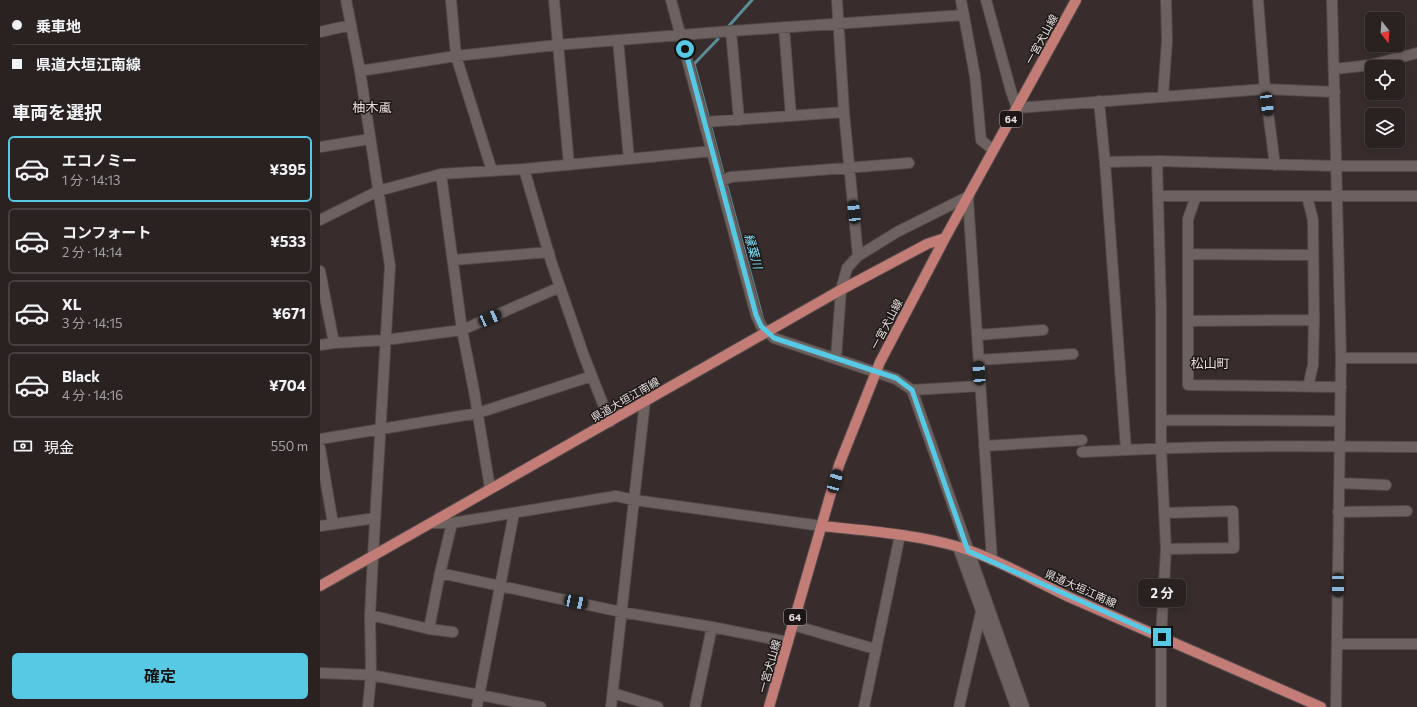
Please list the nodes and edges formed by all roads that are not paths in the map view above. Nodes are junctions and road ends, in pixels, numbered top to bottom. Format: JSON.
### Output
{"nodes":[{"id":1,"x":346,"y":0,"type":"edge"},
{"id":2,"x":451,"y":0,"type":"edge"},
{"id":3,"x":554,"y":0,"type":"edge"},
{"id":4,"x":671,"y":0,"type":"edge"},
{"id":5,"x":837,"y":0,"type":"edge"},
{"id":6,"x":961,"y":0,"type":"edge"},
{"id":7,"x":986,"y":0,"type":"edge"},
{"id":8,"x":1076,"y":0,"type":"edge"},
{"id":9,"x":1166,"y":0,"type":"edge"},
{"id":10,"x":1258,"y":0,"type":"edge"},
{"id":11,"x":1332,"y":0,"type":"edge"},
{"id":12,"x":964,"y":15,"type":"junction"},
{"id":13,"x":839,"y":24,"type":"junction"},
{"id":14,"x":351,"y":25,"type":"junction"},
{"id":15,"x":784,"y":27,"type":"junction"},
{"id":16,"x":731,"y":31,"type":"junction"},
{"id":17,"x":320,"y":32,"type":"edge"},
{"id":18,"x":681,"y":35,"type":"junction"},
{"id":19,"x":618,"y":40,"type":"junction"},
{"id":20,"x":557,"y":45,"type":"junction"},
{"id":21,"x":1417,"y":53,"type":"edge"},
{"id":22,"x":456,"y":56,"type":"junction"},
{"id":23,"x":1334,"y":69,"type":"junction"},
{"id":24,"x":360,"y":72,"type":"junction"},
{"id":25,"x":1265,"y":89,"type":"junction"},
{"id":26,"x":1335,"y":92,"type":"junction"},
{"id":27,"x":1163,"y":96,"type":"junction"},
{"id":28,"x":1099,"y":101,"type":"junction"},
{"id":29,"x":1017,"y":108,"type":"junction"},
{"id":30,"x":844,"y":112,"type":"junction"},
{"id":31,"x":791,"y":116,"type":"junction"},
{"id":32,"x":739,"y":120,"type":"junction"},
{"id":33,"x":705,"y":122,"type":"junction"},
{"id":34,"x":370,"y":138,"type":"junction"},
{"id":35,"x":320,"y":147,"type":"edge"},
{"id":36,"x":712,"y":150,"type":"junction"},
{"id":37,"x":993,"y":150,"type":"junction"},
{"id":38,"x":629,"y":159,"type":"junction"},
{"id":39,"x":1158,"y":161,"type":"junction"},
{"id":40,"x":1105,"y":162,"type":"junction"},
{"id":41,"x":910,"y":163,"type":"dead end"},
{"id":42,"x":569,"y":165,"type":"junction"},
{"id":43,"x":1275,"y":165,"type":"junction"},
{"id":44,"x":1337,"y":166,"type":"junction"},
{"id":45,"x":1417,"y":166,"type":"edge"},
{"id":46,"x":849,"y":168,"type":"junction"},
{"id":47,"x":524,"y":169,"type":"junction"},
{"id":48,"x":492,"y":171,"type":"junction"},
{"id":49,"x":441,"y":174,"type":"junction"},
{"id":50,"x":720,"y":181,"type":"junction"},
{"id":51,"x":378,"y":191,"type":"junction"},
{"id":52,"x":1338,"y":195,"type":"junction"},
{"id":53,"x":1158,"y":196,"type":"junction"},
{"id":54,"x":1196,"y":196,"type":"junction"},
{"id":55,"x":1307,"y":196,"type":"junction"},
{"id":56,"x":1417,"y":196,"type":"edge"},
{"id":57,"x":968,"y":198,"type":"junction"},
{"id":58,"x":320,"y":220,"type":"edge"},
{"id":59,"x":945,"y":238,"type":"junction"},
{"id":60,"x":549,"y":252,"type":"junction"},
{"id":61,"x":1188,"y":254,"type":"junction"},
{"id":62,"x":1313,"y":255,"type":"junction"},
{"id":63,"x":858,"y":256,"type":"junction"},
{"id":64,"x":453,"y":260,"type":"junction"},
{"id":65,"x":320,"y":271,"type":"edge"},
{"id":66,"x":560,"y":287,"type":"junction"},
{"id":67,"x":841,"y":290,"type":"junction"},
{"id":68,"x":1314,"y":320,"type":"junction"},
{"id":69,"x":1188,"y":321,"type":"junction"},
{"id":70,"x":462,"y":330,"type":"junction"},
{"id":71,"x":1044,"y":330,"type":"dead end"},
{"id":72,"x":766,"y":332,"type":"junction"},
{"id":73,"x":977,"y":335,"type":"junction"},
{"id":74,"x":385,"y":340,"type":"junction"},
{"id":75,"x":334,"y":343,"type":"junction"},
{"id":76,"x":320,"y":345,"type":"edge"},
{"id":77,"x":1073,"y":354,"type":"dead end"},
{"id":78,"x":836,"y":358,"type":"junction"},
{"id":79,"x":1341,"y":358,"type":"junction"},
{"id":80,"x":1417,"y":358,"type":"edge"},
{"id":81,"x":978,"y":360,"type":"junction"},
{"id":82,"x":876,"y":371,"type":"junction"},
{"id":83,"x":592,"y":376,"type":"junction"},
{"id":84,"x":980,"y":386,"type":"junction"},
{"id":85,"x":1308,"y":387,"type":"junction"},
{"id":86,"x":1341,"y":387,"type":"junction"},
{"id":87,"x":912,"y":390,"type":"junction"},
{"id":88,"x":645,"y":401,"type":"junction"},
{"id":89,"x":478,"y":413,"type":"junction"},
{"id":90,"x":1161,"y":420,"type":"junction"},
{"id":91,"x":1340,"y":421,"type":"junction"},
{"id":92,"x":610,"y":422,"type":"junction"},
{"id":93,"x":380,"y":429,"type":"junction"},
{"id":94,"x":320,"y":439,"type":"edge"},
{"id":95,"x":1082,"y":440,"type":"dead end"},
{"id":96,"x":984,"y":446,"type":"junction"},
{"id":97,"x":1339,"y":446,"type":"junction"},
{"id":98,"x":1417,"y":447,"type":"edge"},
{"id":99,"x":320,"y":448,"type":"edge"},
{"id":100,"x":1161,"y":448,"type":"junction"},
{"id":101,"x":1126,"y":450,"type":"junction"},
{"id":102,"x":1082,"y":452,"type":"dead end"},
{"id":103,"x":1339,"y":483,"type":"junction"},
{"id":104,"x":1386,"y":485,"type":"dead end"},
{"id":105,"x":490,"y":488,"type":"junction"},
{"id":106,"x":634,"y":500,"type":"junction"},
{"id":107,"x":1408,"y":511,"type":"dead end"},
{"id":108,"x":1338,"y":512,"type":"junction"},
{"id":109,"x":514,"y":513,"type":"junction"},
{"id":110,"x":1165,"y":513,"type":"junction"},
{"id":111,"x":374,"y":518,"type":"junction"},
{"id":112,"x":432,"y":523,"type":"junction"},
{"id":113,"x":452,"y":523,"type":"junction"},
{"id":114,"x":333,"y":524,"type":"junction"},
{"id":115,"x":320,"y":526,"type":"edge"},
{"id":116,"x":822,"y":526,"type":"junction"},
{"id":117,"x":900,"y":535,"type":"junction"},
{"id":118,"x":958,"y":547,"type":"junction"},
{"id":119,"x":1166,"y":549,"type":"junction"},
{"id":120,"x":968,"y":551,"type":"junction"},
{"id":121,"x":372,"y":556,"type":"junction"},
{"id":122,"x":992,"y":560,"type":"junction"},
{"id":123,"x":440,"y":573,"type":"junction"},
{"id":124,"x":320,"y":586,"type":"edge"},
{"id":125,"x":500,"y":586,"type":"junction"},
{"id":126,"x":621,"y":612,"type":"junction"},
{"id":127,"x":986,"y":613,"type":"junction"},
{"id":128,"x":370,"y":615,"type":"junction"},
{"id":129,"x":793,"y":625,"type":"junction"},
{"id":130,"x":712,"y":627,"type":"junction"},
{"id":131,"x":429,"y":629,"type":"junction"},
{"id":132,"x":453,"y":632,"type":"dead end"},
{"id":133,"x":1162,"y":637,"type":"junction"},
{"id":134,"x":788,"y":642,"type":"junction"},
{"id":135,"x":1337,"y":644,"type":"junction"},
{"id":136,"x":1417,"y":644,"type":"edge"},
{"id":137,"x":876,"y":649,"type":"junction"},
{"id":138,"x":320,"y":673,"type":"edge"},
{"id":139,"x":371,"y":675,"type":"junction"},
{"id":140,"x":1009,"y":676,"type":"junction"},
{"id":141,"x":613,"y":693,"type":"junction"},
{"id":142,"x":480,"y":694,"type":"junction"},
{"id":143,"x":368,"y":707,"type":"edge"},
{"id":144,"x":477,"y":707,"type":"edge"},
{"id":145,"x":541,"y":707,"type":"edge"},
{"id":146,"x":611,"y":707,"type":"edge"},
{"id":147,"x":658,"y":707,"type":"edge"},
{"id":148,"x":695,"y":707,"type":"edge"},
{"id":149,"x":770,"y":707,"type":"edge"},
{"id":150,"x":864,"y":707,"type":"edge"},
{"id":151,"x":959,"y":707,"type":"edge"},
{"id":152,"x":1016,"y":707,"type":"edge"},
{"id":153,"x":1024,"y":707,"type":"edge"},
{"id":154,"x":1161,"y":707,"type":"edge"},
{"id":155,"x":1321,"y":707,"type":"edge"},
{"id":156,"x":1336,"y":707,"type":"edge"}],
"edges":[{"from":1,"to":14,"type":"street"},
{"from":2,"to":22,"type":"street"},
{"from":3,"to":20,"type":"street"},
{"from":4,"to":18,"type":"street"},
{"from":5,"to":13,"type":"street"},
{"from":6,"to":12,"type":"street"},
{"from":7,"to":29,"type":"street"},
{"from":8,"to":29,"type":"main road","name":"一宮犬山線","number":"64"},
{"from":9,"to":27,"type":"street"},
{"from":10,"to":25,"type":"street"},
{"from":11,"to":23,"type":"street"},
{"from":12,"to":13,"type":"street"},
{"from":12,"to":37,"type":"street"},
{"from":13,"to":15,"type":"street"},
{"from":13,"to":30,"type":"street"},
{"from":14,"to":17,"type":"street"},
{"from":14,"to":24,"type":"street"},
{"from":15,"to":16,"type":"street"},
{"from":15,"to":31,"type":"street"},
{"from":16,"to":18,"type":"street"},
{"from":16,"to":32,"type":"street"},
{"from":18,"to":19,"type":"street"},
{"from":18,"to":33,"type":"street"},
{"from":19,"to":20,"type":"street"},
{"from":19,"to":38,"type":"street"},
{"from":20,"to":22,"type":"street"},
{"from":20,"to":42,"type":"street"},
{"from":21,"to":23,"type":"street"},
{"from":22,"to":24,"type":"street"},
{"from":22,"to":48,"type":"street"},
{"from":23,"to":26,"type":"street"},
{"from":24,"to":34,"type":"street"},
{"from":25,"to":26,"type":"street"},
{"from":25,"to":27,"type":"street"},
{"from":25,"to":43,"type":"street"},
{"from":26,"to":44,"type":"street"},
{"from":27,"to":28,"type":"street"},
{"from":28,"to":29,"type":"street"},
{"from":28,"to":40,"type":"street"},
{"from":29,"to":37,"type":"main road","name":"一宮犬山線","number":"64"},
{"from":30,"to":31,"type":"street"},
{"from":30,"to":46,"type":"street"},
{"from":31,"to":32,"type":"street"},
{"from":32,"to":33,"type":"street"},
{"from":33,"to":36,"type":"street"},
{"from":34,"to":35,"type":"street"},
{"from":34,"to":51,"type":"street"},
{"from":36,"to":38,"type":"street"},
{"from":36,"to":50,"type":"street"},
{"from":37,"to":57,"type":"main road","name":"一宮犬山線","number":"64"},
{"from":38,"to":42,"type":"street"},
{"from":39,"to":40,"type":"street"},
{"from":39,"to":43,"type":"street"},
{"from":39,"to":53,"type":"street"},
{"from":40,"to":101,"type":"street"},
{"from":41,"to":46,"type":"street"},
{"from":42,"to":47,"type":"street"},
{"from":43,"to":44,"type":"street"},
{"from":44,"to":45,"type":"street"},
{"from":44,"to":52,"type":"street"},
{"from":46,"to":50,"type":"street"},
{"from":46,"to":63,"type":"street"},
{"from":47,"to":48,"type":"street"},
{"from":47,"to":60,"type":"street"},
{"from":48,"to":49,"type":"street"},
{"from":49,"to":51,"type":"street"},
{"from":49,"to":64,"type":"street"},
{"from":50,"to":72,"type":"street"},
{"from":51,"to":58,"type":"street"},
{"from":51,"to":74,"type":"street"},
{"from":52,"to":55,"type":"street"},
{"from":52,"to":56,"type":"street"},
{"from":52,"to":79,"type":"street"},
{"from":53,"to":54,"type":"street"},
{"from":53,"to":90,"type":"street"},
{"from":54,"to":55,"type":"street"},
{"from":54,"to":61,"type":"street"},
{"from":55,"to":62,"type":"street"},
{"from":57,"to":59,"type":"main road","name":"一宮犬山線","number":"64"},
{"from":57,"to":63,"type":"street"},
{"from":57,"to":73,"type":"street"},
{"from":59,"to":67,"type":"main road","name":"県道大垣江南線"},
{"from":59,"to":82,"type":"main road","name":"一宮犬山線","number":"64"},
{"from":60,"to":64,"type":"street"},
{"from":60,"to":66,"type":"street"},
{"from":61,"to":62,"type":"street"},
{"from":61,"to":69,"type":"street"},
{"from":62,"to":68,"type":"street"},
{"from":63,"to":67,"type":"street"},
{"from":64,"to":70,"type":"street"},
{"from":65,"to":75,"type":"street"},
{"from":66,"to":70,"type":"street"},
{"from":66,"to":83,"type":"street"},
{"from":67,"to":72,"type":"main road","name":"県道大垣江南線"},
{"from":67,"to":78,"type":"street"},
{"from":68,"to":69,"type":"street"},
{"from":68,"to":85,"type":"street"},
{"from":69,"to":85,"type":"street"},
{"from":70,"to":74,"type":"street"},
{"from":70,"to":89,"type":"street"},
{"from":71,"to":73,"type":"street"},
{"from":72,"to":78,"type":"street"},
{"from":72,"to":88,"type":"main road","name":"県道大垣江南線"},
{"from":73,"to":81,"type":"street"},
{"from":74,"to":75,"type":"street"},
{"from":74,"to":93,"type":"street"},
{"from":75,"to":76,"type":"street"},
{"from":77,"to":81,"type":"street"},
{"from":78,"to":82,"type":"street"},
{"from":79,"to":80,"type":"street"},
{"from":79,"to":86,"type":"street"},
{"from":81,"to":84,"type":"street"},
{"from":82,"to":87,"type":"street"},
{"from":82,"to":116,"type":"main road","name":"一宮犬山線","number":"64"},
{"from":83,"to":89,"type":"street"},
{"from":83,"to":92,"type":"street"},
{"from":84,"to":87,"type":"street"},
{"from":84,"to":96,"type":"street"},
{"from":85,"to":86,"type":"street"},
{"from":86,"to":91,"type":"street"},
{"from":87,"to":120,"type":"street"},
{"from":88,"to":92,"type":"main road","name":"県道大垣江南線"},
{"from":88,"to":106,"type":"street"},
{"from":89,"to":93,"type":"street"},
{"from":89,"to":105,"type":"street"},
{"from":90,"to":91,"type":"street"},
{"from":90,"to":100,"type":"street"},
{"from":91,"to":97,"type":"street"},
{"from":92,"to":105,"type":"main road","name":"県道大垣江南線"},
{"from":93,"to":94,"type":"street"},
{"from":93,"to":111,"type":"street"},
{"from":95,"to":96,"type":"street"},
{"from":96,"to":122,"type":"street"},
{"from":97,"to":98,"type":"street"},
{"from":97,"to":100,"type":"street"},
{"from":97,"to":103,"type":"street"},
{"from":99,"to":114,"type":"street"},
{"from":100,"to":101,"type":"street"},
{"from":100,"to":110,"type":"street"},
{"from":101,"to":102,"type":"street"},
{"from":103,"to":104,"type":"street"},
{"from":103,"to":108,"type":"street"},
{"from":105,"to":112,"type":"main road","name":"県道大垣江南線"},
{"from":106,"to":109,"type":"street"},
{"from":106,"to":116,"type":"street"},
{"from":106,"to":126,"type":"street"},
{"from":107,"to":108,"type":"street"},
{"from":108,"to":135,"type":"street"},
{"from":109,"to":113,"type":"street"},
{"from":109,"to":125,"type":"street"},
{"from":110,"to":119,"type":"street"},
{"from":110,"to":119,"type":"street"},
{"from":111,"to":114,"type":"street"},
{"from":111,"to":121,"type":"street"},
{"from":112,"to":113,"type":"street"},
{"from":112,"to":121,"type":"main road","name":"県道大垣江南線"},
{"from":113,"to":123,"type":"street"},
{"from":114,"to":115,"type":"street"},
{"from":116,"to":117,"type":"main road","name":"県道大垣江南線"},
{"from":116,"to":129,"type":"main road","name":"一宮犬山線","number":"64"},
{"from":117,"to":118,"type":"main road","name":"県道大垣江南線"},
{"from":117,"to":137,"type":"street"},
{"from":118,"to":120,"type":"main road","name":"県道大垣江南線"},
{"from":118,"to":127,"type":"street"},
{"from":119,"to":133,"type":"street"},
{"from":120,"to":122,"type":"main road","name":"県道大垣江南線"},
{"from":120,"to":127,"type":"street"},
{"from":121,"to":124,"type":"main road","name":"県道大垣江南線"},
{"from":121,"to":128,"type":"street"},
{"from":122,"to":133,"type":"main road","name":"県道大垣江南線"},
{"from":123,"to":125,"type":"street"},
{"from":123,"to":131,"type":"street"},
{"from":125,"to":126,"type":"street"},
{"from":125,"to":142,"type":"street"},
{"from":126,"to":130,"type":"street"},
{"from":126,"to":141,"type":"street"},
{"from":127,"to":140,"type":"street"},
{"from":127,"to":151,"type":"street"},
{"from":128,"to":131,"type":"street"},
{"from":128,"to":139,"type":"street"},
{"from":129,"to":134,"type":"main road","name":"一宮犬山線","number":"64"},
{"from":129,"to":137,"type":"street"},
{"from":130,"to":134,"type":"street"},
{"from":130,"to":148,"type":"street"},
{"from":131,"to":132,"type":"street"},
{"from":133,"to":154,"type":"street"},
{"from":133,"to":155,"type":"main road","name":"県道大垣江南線"},
{"from":134,"to":149,"type":"main road","name":"一宮犬山線","number":"64"},
{"from":135,"to":136,"type":"street"},
{"from":135,"to":156,"type":"street"},
{"from":137,"to":150,"type":"street"},
{"from":138,"to":139,"type":"street"},
{"from":139,"to":142,"type":"street"},
{"from":139,"to":143,"type":"street"},
{"from":140,"to":152,"type":"street"},
{"from":140,"to":153,"type":"street"},
{"from":141,"to":146,"type":"street"},
{"from":141,"to":147,"type":"street"},
{"from":142,"to":144,"type":"street"},
{"from":142,"to":145,"type":"street"}]}
